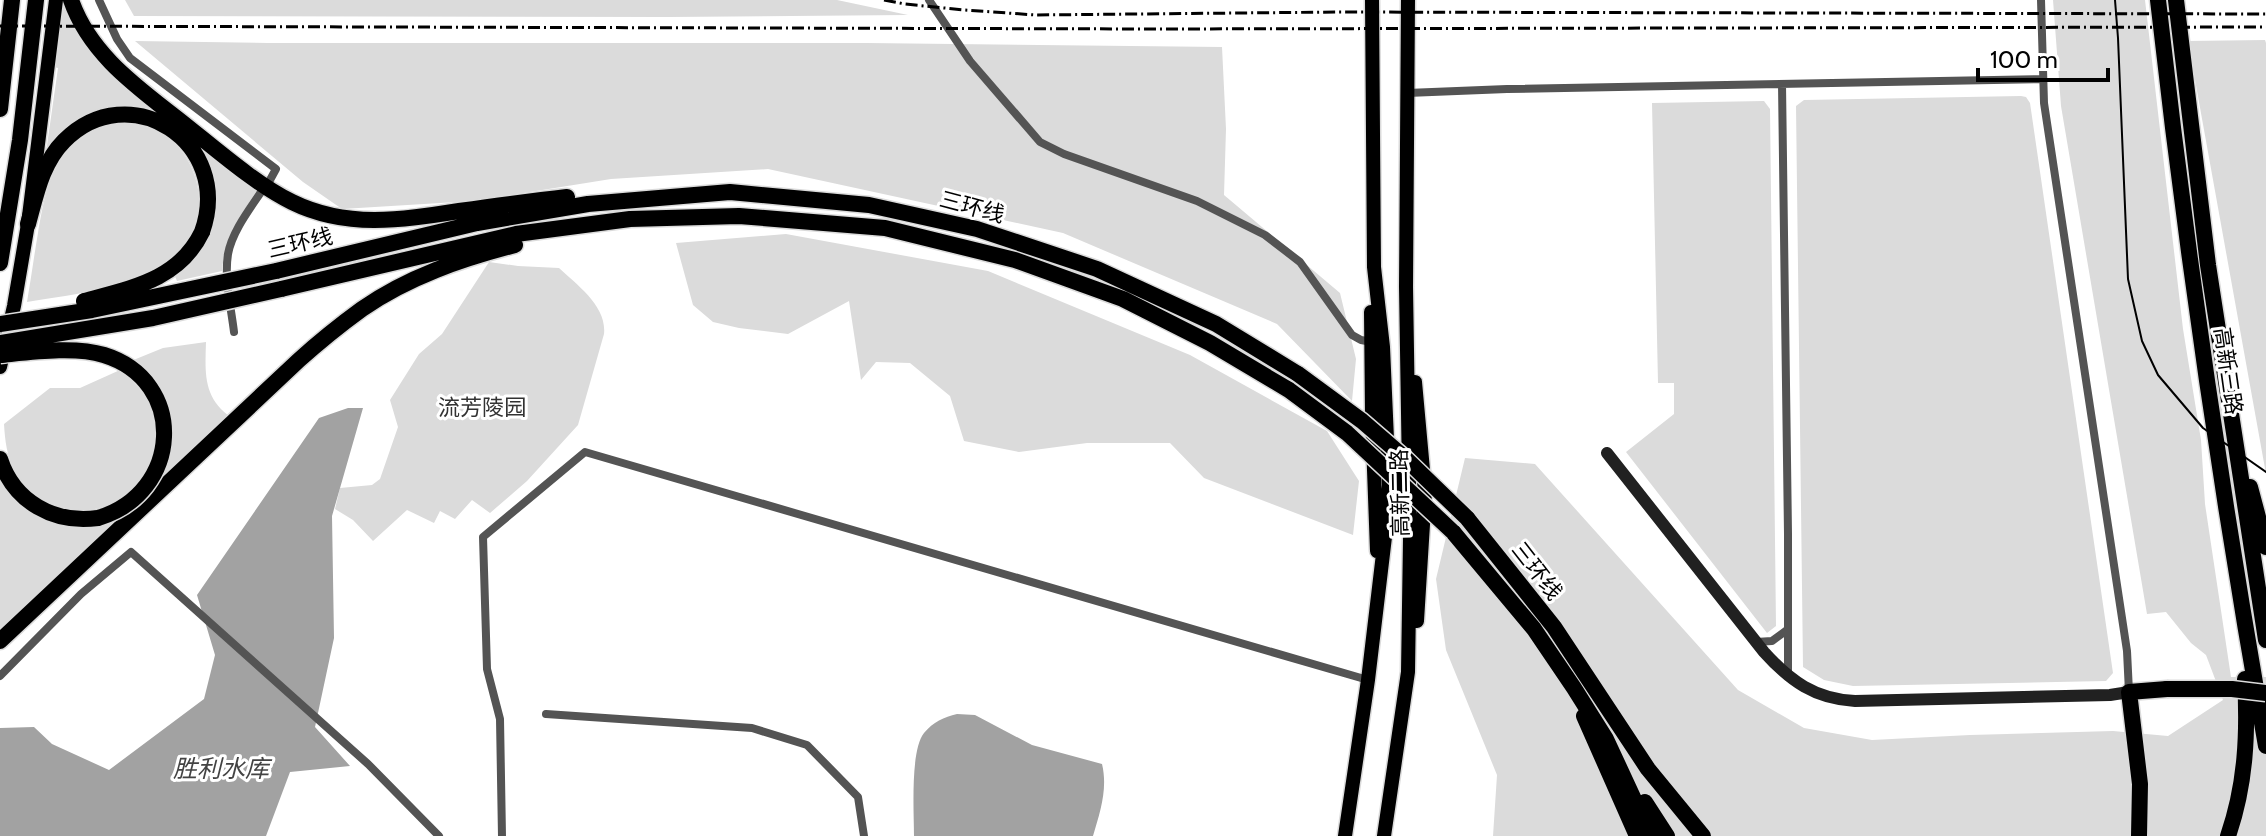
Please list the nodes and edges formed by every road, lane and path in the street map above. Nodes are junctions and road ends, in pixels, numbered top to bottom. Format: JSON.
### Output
{"nodes":[{"id":1,"x":12,"y":0,"type":"edge"},
{"id":2,"x":36,"y":0,"type":"edge"},
{"id":3,"x":56,"y":0,"type":"edge"},
{"id":4,"x":71,"y":0,"type":"edge"},
{"id":5,"x":99,"y":0,"type":"edge"},
{"id":6,"x":929,"y":0,"type":"edge"},
{"id":7,"x":1372,"y":0,"type":"edge"},
{"id":8,"x":1408,"y":0,"type":"edge"},
{"id":9,"x":2041,"y":0,"type":"edge"},
{"id":10,"x":2158,"y":0,"type":"edge"},
{"id":11,"x":2176,"y":0,"type":"edge"},
{"id":12,"x":2042,"y":79,"type":"junction"},
{"id":13,"x":1782,"y":84,"type":"junction"},
{"id":14,"x":1407,"y":93,"type":"junction"},
{"id":15,"x":0,"y":109,"type":"edge"},
{"id":16,"x":270,"y":180,"type":"dead end"},
{"id":17,"x":261,"y":192,"type":"dead end"},
{"id":18,"x":665,"y":198,"type":"junction"},
{"id":19,"x":739,"y":216,"type":"junction"},
{"id":20,"x":28,"y":224,"type":"junction"},
{"id":21,"x":0,"y":263,"type":"edge"},
{"id":22,"x":1374,"y":267,"type":"junction"},
{"id":23,"x":1,"y":324,"type":"edge"},
{"id":24,"x":234,"y":332,"type":"dead end"},
{"id":25,"x":1372,"y":342,"type":"junction"},
{"id":26,"x":0,"y":343,"type":"edge"},
{"id":27,"x":0,"y":355,"type":"edge"},
{"id":28,"x":0,"y":367,"type":"edge"},
{"id":29,"x":2229,"y":407,"type":"junction"},
{"id":30,"x":1607,"y":453,"type":"dead end"},
{"id":31,"x":0,"y":459,"type":"edge"},
{"id":32,"x":2266,"y":547,"type":"edge"},
{"id":33,"x":2236,"y":574,"type":"junction"},
{"id":34,"x":1379,"y":584,"type":"junction"},
{"id":35,"x":1788,"y":630,"type":"junction"},
{"id":36,"x":2266,"y":640,"type":"edge"},
{"id":37,"x":0,"y":641,"type":"edge"},
{"id":38,"x":1756,"y":642,"type":"junction"},
{"id":39,"x":0,"y":676,"type":"edge"},
{"id":40,"x":1788,"y":677,"type":"junction"},
{"id":41,"x":1368,"y":680,"type":"junction"},
{"id":42,"x":1574,"y":688,"type":"junction"},
{"id":43,"x":2129,"y":692,"type":"junction"},
{"id":44,"x":2266,"y":693,"type":"edge"},
{"id":45,"x":546,"y":714,"type":"dead end"},
{"id":46,"x":1606,"y":739,"type":"junction"},
{"id":47,"x":2266,"y":746,"type":"edge"},
{"id":48,"x":439,"y":836,"type":"edge"},
{"id":49,"x":502,"y":836,"type":"edge"},
{"id":50,"x":864,"y":836,"type":"edge"},
{"id":51,"x":1345,"y":836,"type":"edge"},
{"id":52,"x":1384,"y":836,"type":"edge"},
{"id":53,"x":1637,"y":836,"type":"edge"},
{"id":54,"x":1651,"y":836,"type":"edge"},
{"id":55,"x":1667,"y":836,"type":"edge"},
{"id":56,"x":1703,"y":836,"type":"edge"},
{"id":57,"x":2139,"y":836,"type":"edge"},
{"id":58,"x":2228,"y":836,"type":"edge"}],
"edges":[{"from":1,"to":15,"type":"highway"},
{"from":2,"to":21,"type":"highway"},
{"from":3,"to":20,"type":"main road"},
{"from":4,"to":18,"type":"highway"},
{"from":5,"to":16,"type":"street"},
{"from":6,"to":25,"type":"street"},
{"from":7,"to":22,"type":"main road","name":"高新二路"},
{"from":8,"to":14,"type":"main road","name":"高新二路"},
{"from":9,"to":12,"type":"street"},
{"from":10,"to":33,"type":"highway","name":"高新三路"},
{"from":11,"to":29,"type":"highway","name":"高新三路"},
{"from":12,"to":13,"type":"street"},
{"from":12,"to":43,"type":"street"},
{"from":13,"to":14,"type":"street"},
{"from":13,"to":35,"type":"street"},
{"from":14,"to":52,"type":"main road","name":"高新二路"},
{"from":17,"to":24,"type":"street"},
{"from":18,"to":23,"type":"highway","name":"三环线","bridge":true},
{"from":18,"to":56,"type":"highway","name":"三环线","bridge":true},
{"from":19,"to":26,"type":"highway","name":"三环线","bridge":true},
{"from":19,"to":37,"type":"highway"},
{"from":19,"to":42,"type":"highway","name":"三环线","bridge":true},
{"from":20,"to":23,"type":"highway","bridge":true},
{"from":20,"to":28,"type":"main road"},
{"from":22,"to":25,"type":"main road","name":"高新二路"},
{"from":22,"to":34,"type":"main road","name":"高新二路"},
{"from":25,"to":34,"type":"main road","name":"高新二路"},
{"from":27,"to":31,"type":"highway","bridge":true},
{"from":29,"to":32,"type":"highway"},
{"from":29,"to":36,"type":"highway","name":"高新三路"},
{"from":30,"to":38,"type":"street"},
{"from":33,"to":47,"type":"highway","name":"高新三路"},
{"from":33,"to":58,"type":"highway"},
{"from":34,"to":41,"type":"main road","name":"高新二路"},
{"from":35,"to":38,"type":"street"},
{"from":35,"to":40,"type":"street"},
{"from":38,"to":40,"type":"street"},
{"from":39,"to":48,"type":"street"},
{"from":40,"to":43,"type":"street"},
{"from":41,"to":49,"type":"street"},
{"from":41,"to":51,"type":"main road","name":"高新二路"},
{"from":42,"to":46,"type":"highway","name":"三环线"},
{"from":42,"to":53,"type":"highway"},
{"from":43,"to":44,"type":"highway","bridge":true},
{"from":43,"to":57,"type":"highway"},
{"from":45,"to":50,"type":"street"},
{"from":46,"to":54,"type":"highway","name":"三环线"},
{"from":46,"to":55,"type":"highway"}]}
